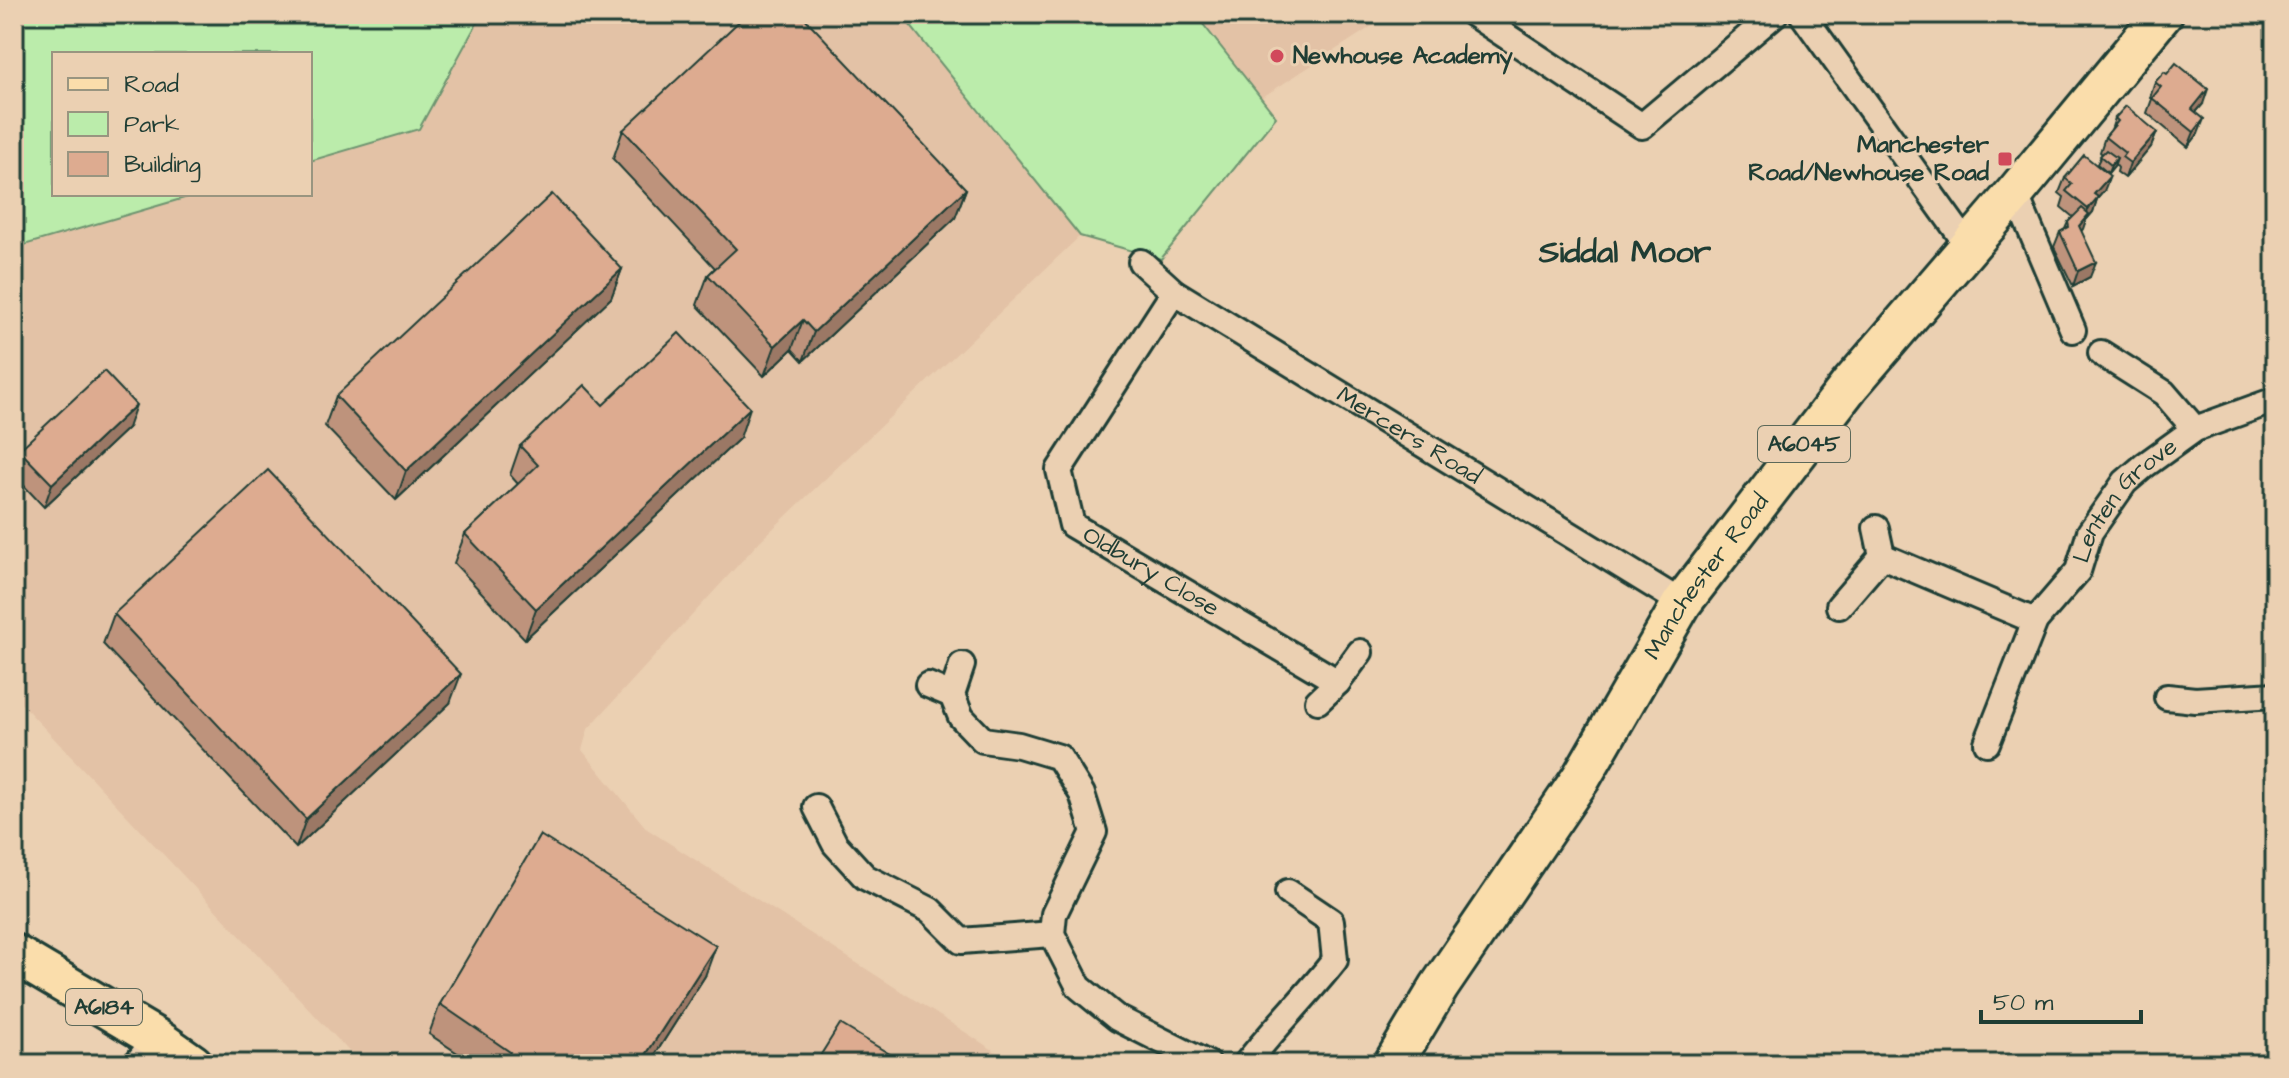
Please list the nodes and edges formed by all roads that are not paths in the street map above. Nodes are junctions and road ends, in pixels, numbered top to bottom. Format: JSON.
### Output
{"nodes":[{"id":1,"x":1473,"y":14,"type":"edge"},
{"id":2,"x":1775,"y":14,"type":"edge"},
{"id":3,"x":1802,"y":14,"type":"edge"},
{"id":4,"x":2163,"y":14,"type":"edge"},
{"id":5,"x":2015,"y":193,"type":"junction"},
{"id":6,"x":1969,"y":247,"type":"junction"},
{"id":7,"x":1141,"y":262,"type":"dead end"},
{"id":8,"x":1174,"y":292,"type":"junction"},
{"id":9,"x":2073,"y":330,"type":"dead end"},
{"id":10,"x":2101,"y":353,"type":"dead end"},
{"id":11,"x":2275,"y":400,"type":"edge"},
{"id":12,"x":2195,"y":429,"type":"junction"},
{"id":13,"x":1876,"y":528,"type":"dead end"},
{"id":14,"x":1882,"y":556,"type":"junction"},
{"id":15,"x":1682,"y":603,"type":"junction"},
{"id":16,"x":1839,"y":606,"type":"dead end"},
{"id":17,"x":2035,"y":621,"type":"junction"},
{"id":18,"x":1360,"y":652,"type":"dead end"},
{"id":19,"x":962,"y":665,"type":"dead end"},
{"id":20,"x":1338,"y":682,"type":"junction"},
{"id":21,"x":928,"y":685,"type":"dead end"},
{"id":22,"x":952,"y":695,"type":"junction"},
{"id":23,"x":2275,"y":695,"type":"edge"},
{"id":24,"x":2167,"y":697,"type":"dead end"},
{"id":25,"x":1318,"y":701,"type":"dead end"},
{"id":26,"x":1987,"y":743,"type":"dead end"},
{"id":27,"x":816,"y":807,"type":"dead end"},
{"id":28,"x":1288,"y":892,"type":"dead end"},
{"id":29,"x":1052,"y":934,"type":"junction"},
{"id":30,"x":14,"y":954,"type":"edge"},
{"id":31,"x":146,"y":1051,"type":"edge"},
{"id":32,"x":193,"y":1064,"type":"edge"},
{"id":33,"x":1208,"y":1064,"type":"edge"},
{"id":34,"x":1246,"y":1064,"type":"edge"},
{"id":35,"x":1393,"y":1064,"type":"edge"}],
"edges":[{"from":1,"to":2,"type":"street"},
{"from":3,"to":6,"type":"street"},
{"from":4,"to":5,"type":"main road","name":"Manchester Road","number":"A6045"},
{"from":5,"to":6,"type":"main road","name":"Manchester Road","number":"A6045"},
{"from":5,"to":9,"type":"street"},
{"from":6,"to":15,"type":"main road","name":"Manchester Road","number":"A6045"},
{"from":7,"to":8,"type":"street","name":"Mercers Road"},
{"from":8,"to":15,"type":"street","name":"Mercers Road"},
{"from":8,"to":20,"type":"street","name":"Oldbury Close"},
{"from":10,"to":12,"type":"street"},
{"from":11,"to":12,"type":"street","name":"Lenten Grove"},
{"from":12,"to":17,"type":"street","name":"Lenten Grove"},
{"from":13,"to":14,"type":"street"},
{"from":14,"to":16,"type":"street"},
{"from":14,"to":17,"type":"street"},
{"from":15,"to":35,"type":"main road","name":"Manchester Road","number":"A6045"},
{"from":17,"to":26,"type":"street","name":"Lenten Grove"},
{"from":18,"to":20,"type":"street"},
{"from":19,"to":22,"type":"street"},
{"from":20,"to":25,"type":"street"},
{"from":21,"to":22,"type":"street"},
{"from":22,"to":29,"type":"street"},
{"from":23,"to":24,"type":"street"},
{"from":27,"to":29,"type":"street"},
{"from":28,"to":34,"type":"street"},
{"from":29,"to":33,"type":"street"},
{"from":30,"to":31,"type":"main road","number":"A6184"},
{"from":31,"to":32,"type":"main road","number":"A6184"}]}
